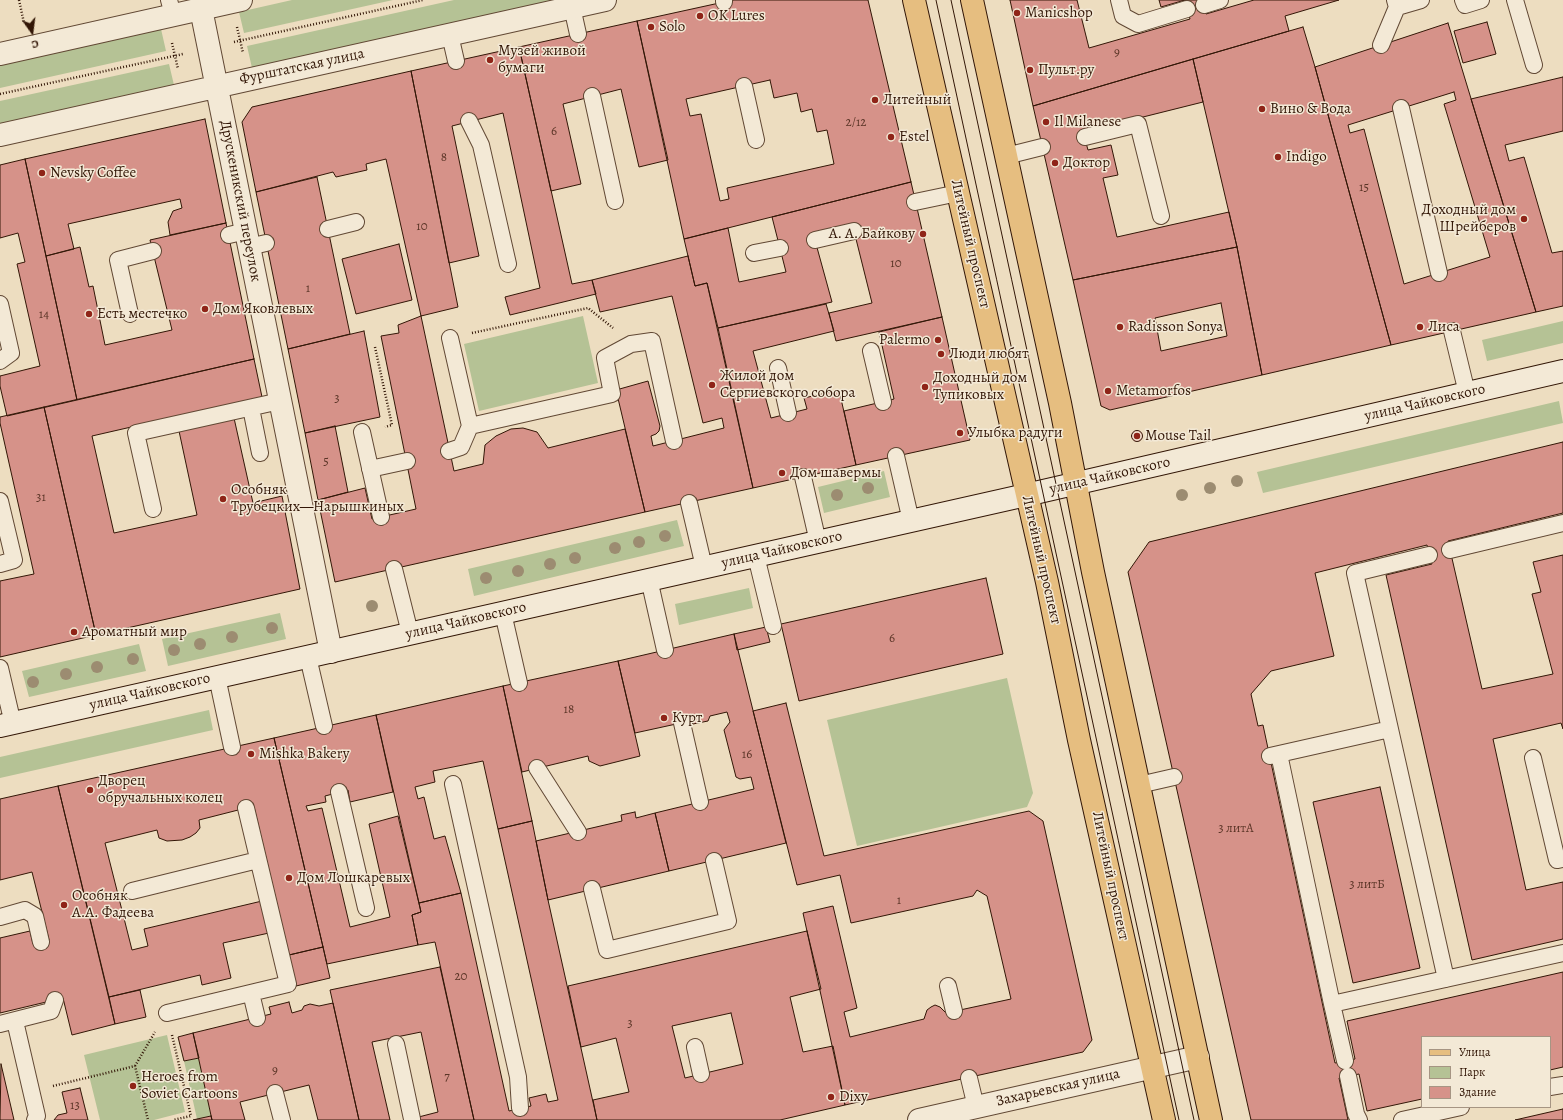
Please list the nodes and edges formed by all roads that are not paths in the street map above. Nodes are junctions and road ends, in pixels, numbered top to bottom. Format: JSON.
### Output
{"nodes":[{"id":1,"x":241,"y":0,"type":"edge"},
{"id":2,"x":605,"y":0,"type":"edge"},
{"id":3,"x":914,"y":0,"type":"edge"},
{"id":4,"x":972,"y":0,"type":"edge"},
{"id":5,"x":1119,"y":0,"type":"edge"},
{"id":6,"x":1220,"y":0,"type":"edge"},
{"id":7,"x":1421,"y":0,"type":"edge"},
{"id":8,"x":1463,"y":0,"type":"edge"},
{"id":9,"x":1481,"y":0,"type":"edge"},
{"id":10,"x":1515,"y":0,"type":"edge"},
{"id":11,"x":1396,"y":3,"type":"edge"},
{"id":12,"x":1204,"y":5,"type":"dead end"},
{"id":13,"x":572,"y":7,"type":"junction"},
{"id":14,"x":171,"y":8,"type":"edge"},
{"id":15,"x":201,"y":9,"type":"junction"},
{"id":16,"x":1187,"y":9,"type":"dead end"},
{"id":17,"x":578,"y":34,"type":"dead end"},
{"id":18,"x":450,"y":35,"type":"junction"},
{"id":19,"x":1381,"y":45,"type":"dead end"},
{"id":20,"x":0,"y":54,"type":"edge"},
{"id":21,"x":456,"y":61,"type":"dead end"},
{"id":22,"x":1534,"y":65,"type":"dead end"},
{"id":23,"x":217,"y":86,"type":"junction"},
{"id":24,"x":744,"y":86,"type":"dead end"},
{"id":25,"x":592,"y":96,"type":"dead end"},
{"id":26,"x":1401,"y":108,"type":"dead end"},
{"id":27,"x":469,"y":122,"type":"dead end"},
{"id":28,"x":0,"y":135,"type":"edge"},
{"id":29,"x":1085,"y":137,"type":"dead end"},
{"id":30,"x":756,"y":140,"type":"dead end"},
{"id":31,"x":1042,"y":147,"type":"dead end"},
{"id":32,"x":1006,"y":156,"type":"junction"},
{"id":33,"x":958,"y":193,"type":"junction"},
{"id":34,"x":616,"y":201,"type":"dead end"},
{"id":35,"x":915,"y":202,"type":"dead end"},
{"id":36,"x":1161,"y":216,"type":"dead end"},
{"id":37,"x":356,"y":222,"type":"dead end"},
{"id":38,"x":328,"y":229,"type":"dead end"},
{"id":39,"x":854,"y":231,"type":"dead end"},
{"id":40,"x":815,"y":240,"type":"dead end"},
{"id":41,"x":780,"y":248,"type":"dead end"},
{"id":42,"x":153,"y":252,"type":"dead end"},
{"id":43,"x":754,"y":254,"type":"dead end"},
{"id":44,"x":508,"y":264,"type":"dead end"},
{"id":45,"x":1439,"y":273,"type":"dead end"},
{"id":46,"x":0,"y":304,"type":"edge"},
{"id":47,"x":130,"y":314,"type":"dead end"},
{"id":48,"x":1452,"y":331,"type":"dead end"},
{"id":49,"x":450,"y":338,"type":"road end"},
{"id":50,"x":871,"y":350,"type":"dead end"},
{"id":51,"x":0,"y":361,"type":"edge"},
{"id":52,"x":778,"y":368,"type":"dead end"},
{"id":53,"x":1563,"y":371,"type":"edge"},
{"id":54,"x":1467,"y":393,"type":"junction"},
{"id":55,"x":280,"y":401,"type":"junction"},
{"id":56,"x":884,"y":402,"type":"dead end"},
{"id":57,"x":251,"y":408,"type":"junction"},
{"id":58,"x":788,"y":413,"type":"dead end"},
{"id":59,"x":470,"y":426,"type":"junction"},
{"id":60,"x":362,"y":432,"type":"road end"},
{"id":61,"x":674,"y":441,"type":"dead end"},
{"id":62,"x":449,"y":451,"type":"dead end"},
{"id":63,"x":260,"y":453,"type":"dead end"},
{"id":64,"x":896,"y":456,"type":"dead end"},
{"id":65,"x":406,"y":461,"type":"dead end"},
{"id":66,"x":370,"y":469,"type":"junction"},
{"id":67,"x":803,"y":477,"type":"dead end"},
{"id":68,"x":1075,"y":484,"type":"junction"},
{"id":69,"x":1026,"y":495,"type":"junction"},
{"id":70,"x":0,"y":502,"type":"edge"},
{"id":71,"x":689,"y":503,"type":"dead end"},
{"id":72,"x":153,"y":509,"type":"dead end"},
{"id":73,"x":381,"y":518,"type":"dead end"},
{"id":74,"x":911,"y":521,"type":"junction"},
{"id":75,"x":1563,"y":524,"type":"edge"},
{"id":76,"x":818,"y":542,"type":"junction"},
{"id":77,"x":1450,"y":550,"type":"dead end"},
{"id":78,"x":1429,"y":555,"type":"dead end"},
{"id":79,"x":756,"y":556,"type":"junction"},
{"id":80,"x":0,"y":564,"type":"edge"},
{"id":81,"x":704,"y":567,"type":"junction"},
{"id":82,"x":394,"y":569,"type":"dead end"},
{"id":83,"x":649,"y":580,"type":"junction"},
{"id":84,"x":503,"y":613,"type":"junction"},
{"id":85,"x":772,"y":626,"type":"dead end"},
{"id":86,"x":410,"y":633,"type":"junction"},
{"id":87,"x":665,"y":650,"type":"dead end"},
{"id":88,"x":331,"y":652,"type":"junction"},
{"id":89,"x":308,"y":657,"type":"junction"},
{"id":90,"x":0,"y":668,"type":"edge"},
{"id":91,"x":216,"y":677,"type":"junction"},
{"id":92,"x":519,"y":683,"type":"dead end"},
{"id":93,"x":682,"y":723,"type":"dead end"},
{"id":94,"x":6,"y":725,"type":"edge"},
{"id":95,"x":324,"y":726,"type":"dead end"},
{"id":96,"x":1390,"y":729,"type":"junction"},
{"id":97,"x":232,"y":747,"type":"dead end"},
{"id":98,"x":1533,"y":758,"type":"dead end"},
{"id":99,"x":537,"y":768,"type":"dead end"},
{"id":100,"x":1174,"y":777,"type":"dead end"},
{"id":101,"x":453,"y":784,"type":"dead end"},
{"id":102,"x":1139,"y":785,"type":"junction"},
{"id":103,"x":339,"y":792,"type":"dead end"},
{"id":104,"x":700,"y":802,"type":"dead end"},
{"id":105,"x":246,"y":808,"type":"dead end"},
{"id":106,"x":578,"y":832,"type":"dead end"},
{"id":107,"x":1563,"y":859,"type":"edge"},
{"id":108,"x":258,"y":860,"type":"junction"},
{"id":109,"x":714,"y":860,"type":"dead end"},
{"id":110,"x":592,"y":889,"type":"dead end"},
{"id":111,"x":132,"y":891,"type":"dead end"},
{"id":112,"x":366,"y":908,"type":"dead end"},
{"id":113,"x":0,"y":917,"type":"edge"},
{"id":114,"x":41,"y":942,"type":"dead end"},
{"id":115,"x":1563,"y":953,"type":"edge"},
{"id":116,"x":1446,"y":979,"type":"junction"},
{"id":117,"x":948,"y":986,"type":"dead end"},
{"id":118,"x":251,"y":993,"type":"junction"},
{"id":119,"x":55,"y":1000,"type":"dead end"},
{"id":120,"x":1332,"y":1004,"type":"junction"},
{"id":121,"x":954,"y":1011,"type":"dead end"},
{"id":122,"x":167,"y":1014,"type":"road end"},
{"id":123,"x":257,"y":1018,"type":"dead end"},
{"id":124,"x":8,"y":1022,"type":"edge"},
{"id":125,"x":396,"y":1044,"type":"dead end"},
{"id":126,"x":695,"y":1047,"type":"dead end"},
{"id":127,"x":1198,"y":1057,"type":"junction"},
{"id":128,"x":1152,"y":1067,"type":"junction"},
{"id":129,"x":701,"y":1074,"type":"dead end"},
{"id":130,"x":969,"y":1078,"type":"dead end"},
{"id":131,"x":1563,"y":1085,"type":"edge"},
{"id":132,"x":1551,"y":1088,"type":"edge"},
{"id":133,"x":275,"y":1093,"type":"dead end"},
{"id":134,"x":976,"y":1107,"type":"junction"},
{"id":135,"x":520,"y":1108,"type":"dead end"},
{"id":136,"x":1456,"y":1108,"type":"edge"},
{"id":137,"x":412,"y":1119,"type":"dead end"},
{"id":138,"x":35,"y":1120,"type":"edge"},
{"id":139,"x":282,"y":1120,"type":"edge"},
{"id":140,"x":919,"y":1120,"type":"edge"},
{"id":141,"x":1164,"y":1120,"type":"edge"},
{"id":142,"x":1211,"y":1120,"type":"edge"},
{"id":143,"x":1359,"y":1120,"type":"edge"},
{"id":144,"x":1402,"y":1120,"type":"edge"}],
"edges":[{"from":1,"to":15,"type":"street"},
{"from":2,"to":13,"type":"street","name":"Фурштатская улица"},
{"from":3,"to":33,"type":"main road","name":"Литейный проспект"},
{"from":4,"to":32,"type":"main road"},
{"from":5,"to":16,"type":"lane"},
{"from":6,"to":12,"type":"lane"},
{"from":7,"to":11,"type":"lane"},
{"from":8,"to":9,"type":"lane"},
{"from":10,"to":22,"type":"lane"},
{"from":11,"to":19,"type":"lane"},
{"from":13,"to":17,"type":"lane"},
{"from":13,"to":18,"type":"street","name":"Фурштатская улица"},
{"from":14,"to":15,"type":"street"},
{"from":14,"to":20,"type":"street"},
{"from":15,"to":23,"type":"street","name":"Друскеникский переулок"},
{"from":18,"to":21,"type":"lane"},
{"from":18,"to":23,"type":"street","name":"Фурштатская улица"},
{"from":23,"to":28,"type":"street","name":"Фурштатская улица"},
{"from":23,"to":55,"type":"street","name":"Друскеникский переулок"},
{"from":24,"to":30,"type":"lane"},
{"from":25,"to":34,"type":"lane"},
{"from":26,"to":45,"type":"lane"},
{"from":27,"to":44,"type":"lane"},
{"from":29,"to":36,"type":"lane"},
{"from":31,"to":32,"type":"lane"},
{"from":32,"to":68,"type":"main road"},
{"from":33,"to":35,"type":"lane"},
{"from":33,"to":69,"type":"main road","name":"Литейный проспект"},
{"from":37,"to":38,"type":"lane"},
{"from":39,"to":40,"type":"lane"},
{"from":41,"to":43,"type":"lane"},
{"from":42,"to":47,"type":"lane"},
{"from":46,"to":51,"type":"lane"},
{"from":48,"to":54,"type":"lane"},
{"from":49,"to":59,"type":"lane"},
{"from":50,"to":56,"type":"lane"},
{"from":52,"to":58,"type":"lane"},
{"from":53,"to":54,"type":"street","name":"улица Чайковского"},
{"from":54,"to":68,"type":"street","name":"улица Чайковского"},
{"from":55,"to":57,"type":"lane"},
{"from":55,"to":88,"type":"street","name":"Друскеникский переулок"},
{"from":57,"to":63,"type":"lane"},
{"from":57,"to":72,"type":"lane"},
{"from":59,"to":61,"type":"lane"},
{"from":59,"to":62,"type":"lane"},
{"from":60,"to":66,"type":"lane"},
{"from":64,"to":74,"type":"lane"},
{"from":65,"to":66,"type":"lane"},
{"from":66,"to":73,"type":"lane"},
{"from":67,"to":76,"type":"lane"},
{"from":68,"to":69,"type":"street","name":"улица Чайковского"},
{"from":68,"to":102,"type":"main road"},
{"from":69,"to":74,"type":"street","name":"улица Чайковского"},
{"from":69,"to":128,"type":"main road","name":"Литейный проспект"},
{"from":70,"to":80,"type":"lane"},
{"from":71,"to":81,"type":"lane"},
{"from":74,"to":76,"type":"street","name":"улица Чайковского"},
{"from":75,"to":77,"type":"lane"},
{"from":76,"to":79,"type":"street","name":"улица Чайковского"},
{"from":78,"to":96,"type":"lane"},
{"from":79,"to":81,"type":"street","name":"улица Чайковского"},
{"from":79,"to":85,"type":"lane"},
{"from":81,"to":83,"type":"street","name":"улица Чайковского"},
{"from":82,"to":86,"type":"lane"},
{"from":83,"to":84,"type":"street","name":"улица Чайковского"},
{"from":83,"to":87,"type":"lane"},
{"from":84,"to":86,"type":"street","name":"улица Чайковского"},
{"from":84,"to":92,"type":"lane"},
{"from":86,"to":88,"type":"street","name":"улица Чайковского"},
{"from":88,"to":89,"type":"street","name":"улица Чайковского"},
{"from":89,"to":91,"type":"street","name":"улица Чайковского"},
{"from":89,"to":95,"type":"lane"},
{"from":90,"to":94,"type":"lane"},
{"from":91,"to":94,"type":"street","name":"улица Чайковского"},
{"from":91,"to":97,"type":"lane"},
{"from":93,"to":104,"type":"lane"},
{"from":96,"to":116,"type":"lane"},
{"from":96,"to":120,"type":"lane"},
{"from":98,"to":107,"type":"lane"},
{"from":99,"to":106,"type":"lane"},
{"from":100,"to":102,"type":"lane"},
{"from":101,"to":135,"type":"lane"},
{"from":102,"to":127,"type":"main road"},
{"from":103,"to":112,"type":"lane"},
{"from":105,"to":108,"type":"lane"},
{"from":108,"to":111,"type":"lane"},
{"from":108,"to":118,"type":"lane"},
{"from":109,"to":110,"type":"lane"},
{"from":113,"to":114,"type":"lane"},
{"from":115,"to":116,"type":"lane"},
{"from":116,"to":120,"type":"lane"},
{"from":117,"to":121,"type":"lane"},
{"from":118,"to":122,"type":"lane"},
{"from":118,"to":123,"type":"lane"},
{"from":119,"to":124,"type":"lane"},
{"from":120,"to":143,"type":"lane"},
{"from":124,"to":138,"type":"lane"},
{"from":125,"to":137,"type":"lane"},
{"from":126,"to":129,"type":"lane"},
{"from":127,"to":128,"type":"street","name":"Захарьевская улица"},
{"from":127,"to":142,"type":"main road"},
{"from":128,"to":134,"type":"street","name":"Захарьевская улица"},
{"from":128,"to":141,"type":"main road","name":"Литейный проспект"},
{"from":130,"to":134,"type":"lane"},
{"from":131,"to":132,"type":"lane"},
{"from":133,"to":139,"type":"lane"},
{"from":134,"to":140,"type":"street","name":"Захарьевская улица"},
{"from":136,"to":144,"type":"lane"}]}
